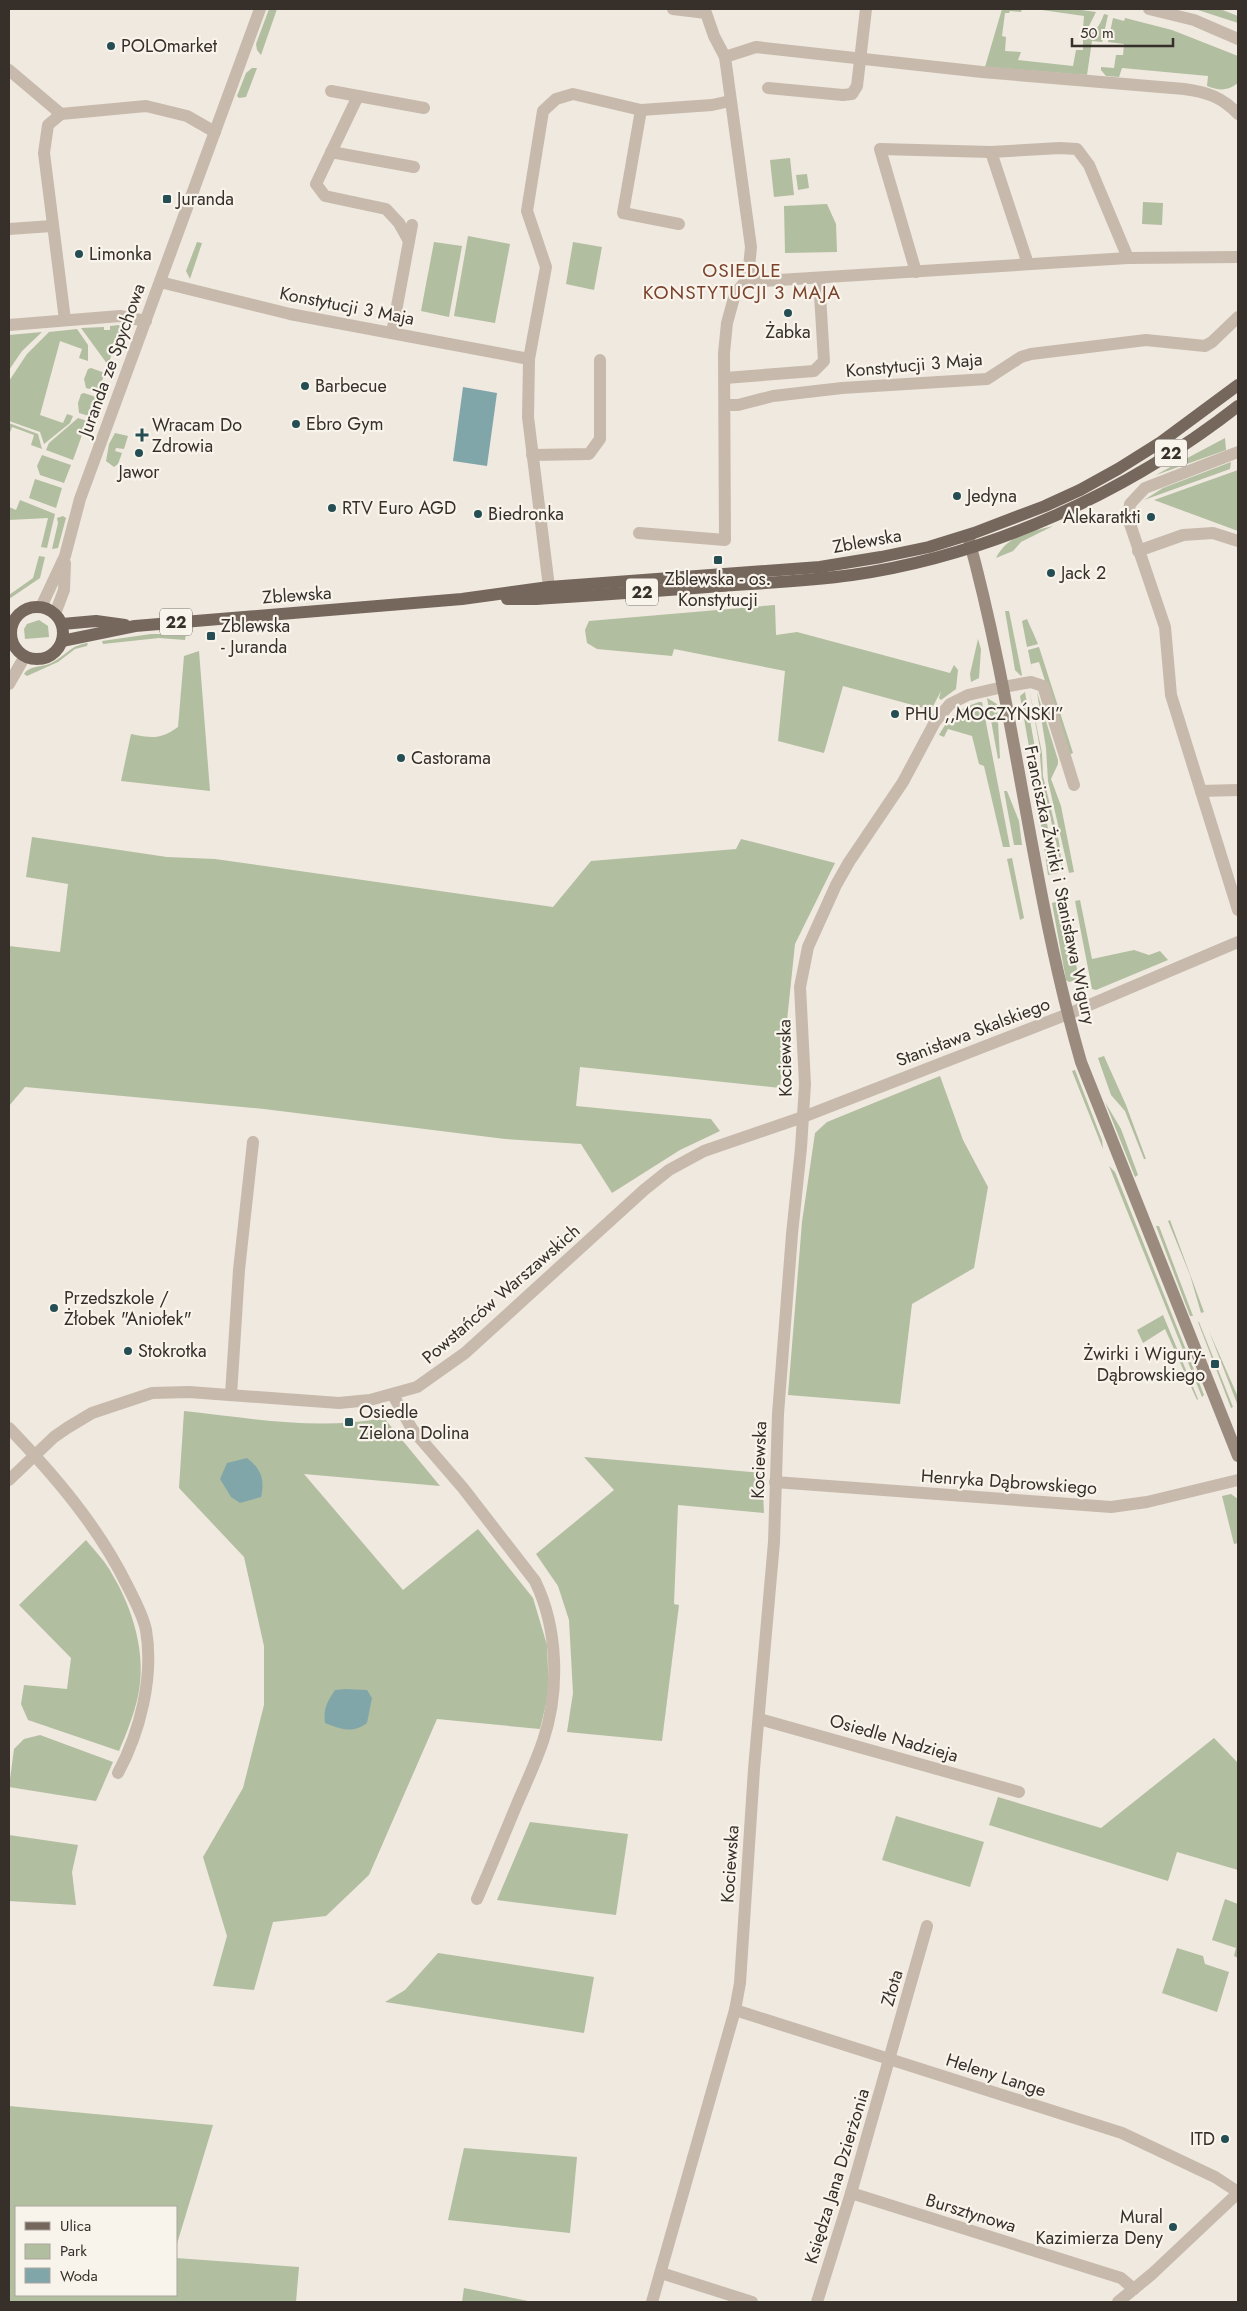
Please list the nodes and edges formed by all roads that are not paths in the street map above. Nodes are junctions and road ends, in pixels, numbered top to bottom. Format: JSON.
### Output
{"nodes":[{"id":1,"x":260,"y":9,"type":"edge"},
{"id":2,"x":673,"y":9,"type":"edge"},
{"id":3,"x":866,"y":9,"type":"edge"},
{"id":4,"x":1149,"y":9,"type":"edge"},
{"id":5,"x":1238,"y":39,"type":"edge"},
{"id":6,"x":725,"y":57,"type":"junction"},
{"id":7,"x":859,"y":59,"type":"junction"},
{"id":8,"x":9,"y":70,"type":"edge"},
{"id":9,"x":768,"y":88,"type":"dead end"},
{"id":10,"x":331,"y":90,"type":"dead end"},
{"id":11,"x":358,"y":96,"type":"junction"},
{"id":12,"x":730,"y":101,"type":"junction"},
{"id":13,"x":424,"y":108,"type":"dead end"},
{"id":14,"x":641,"y":110,"type":"junction"},
{"id":15,"x":61,"y":114,"type":"junction"},
{"id":16,"x":1238,"y":114,"type":"edge"},
{"id":17,"x":215,"y":132,"type":"junction"},
{"id":18,"x":331,"y":152,"type":"junction"},
{"id":19,"x":991,"y":152,"type":"junction"},
{"id":20,"x":414,"y":167,"type":"dead end"},
{"id":21,"x":679,"y":224,"type":"dead end"},
{"id":22,"x":412,"y":225,"type":"dead end"},
{"id":23,"x":52,"y":226,"type":"junction"},
{"id":24,"x":9,"y":229,"type":"edge"},
{"id":25,"x":409,"y":241,"type":"junction"},
{"id":26,"x":1238,"y":257,"type":"edge"},
{"id":27,"x":1128,"y":258,"type":"junction"},
{"id":28,"x":1028,"y":264,"type":"junction"},
{"id":29,"x":916,"y":272,"type":"junction"},
{"id":30,"x":748,"y":278,"type":"junction"},
{"id":31,"x":819,"y":278,"type":"junction"},
{"id":32,"x":160,"y":282,"type":"junction"},
{"id":33,"x":1238,"y":317,"type":"edge"},
{"id":34,"x":65,"y":320,"type":"junction"},
{"id":35,"x":146,"y":321,"type":"junction"},
{"id":36,"x":9,"y":325,"type":"edge"},
{"id":37,"x":392,"y":333,"type":"junction"},
{"id":38,"x":529,"y":359,"type":"junction"},
{"id":39,"x":600,"y":360,"type":"dead end"},
{"id":40,"x":725,"y":378,"type":"junction"},
{"id":41,"x":1238,"y":385,"type":"edge"},
{"id":42,"x":726,"y":405,"type":"junction"},
{"id":43,"x":1238,"y":406,"type":"edge"},
{"id":44,"x":1238,"y":452,"type":"edge"},
{"id":45,"x":532,"y":455,"type":"junction"},
{"id":46,"x":639,"y":533,"type":"dead end"},
{"id":47,"x":969,"y":541,"type":"junction"},
{"id":48,"x":1238,"y":541,"type":"edge"},
{"id":49,"x":1138,"y":551,"type":"junction"},
{"id":50,"x":65,"y":556,"type":"junction"},
{"id":51,"x":549,"y":587,"type":"junction"},
{"id":52,"x":462,"y":599,"type":"junction"},
{"id":53,"x":41,"y":607,"type":"junction"},
{"id":54,"x":58,"y":619,"type":"junction"},
{"id":55,"x":10,"y":626,"type":"edge"},
{"id":56,"x":135,"y":626,"type":"junction"},
{"id":57,"x":62,"y":641,"type":"junction"},
{"id":58,"x":11,"y":645,"type":"edge"},
{"id":59,"x":25,"y":656,"type":"junction"},
{"id":60,"x":9,"y":684,"type":"edge"},
{"id":61,"x":1003,"y":687,"type":"junction"},
{"id":62,"x":1074,"y":785,"type":"dead end"},
{"id":63,"x":1238,"y":790,"type":"edge"},
{"id":64,"x":1200,"y":791,"type":"junction"},
{"id":65,"x":1238,"y":910,"type":"edge"},
{"id":66,"x":1238,"y":942,"type":"edge"},
{"id":67,"x":1068,"y":1014,"type":"junction"},
{"id":68,"x":802,"y":1117,"type":"junction"},
{"id":69,"x":253,"y":1142,"type":"dead end"},
{"id":70,"x":231,"y":1395,"type":"junction"},
{"id":71,"x":393,"y":1395,"type":"junction"},
{"id":72,"x":9,"y":1428,"type":"edge"},
{"id":73,"x":35,"y":1455,"type":"junction"},
{"id":74,"x":1238,"y":1456,"type":"edge"},
{"id":75,"x":9,"y":1480,"type":"edge"},
{"id":76,"x":1238,"y":1480,"type":"edge"},
{"id":77,"x":775,"y":1482,"type":"junction"},
{"id":78,"x":759,"y":1719,"type":"junction"},
{"id":79,"x":118,"y":1773,"type":"dead end"},
{"id":80,"x":1019,"y":1792,"type":"dead end"},
{"id":81,"x":478,"y":1898,"type":"dead end"},
{"id":82,"x":928,"y":1926,"type":"dead end"},
{"id":83,"x":735,"y":2010,"type":"junction"},
{"id":84,"x":890,"y":2059,"type":"junction"},
{"id":85,"x":1238,"y":2192,"type":"edge"},
{"id":86,"x":851,"y":2193,"type":"junction"},
{"id":87,"x":660,"y":2273,"type":"junction"},
{"id":88,"x":1134,"y":2290,"type":"junction"},
{"id":89,"x":652,"y":2302,"type":"edge"},
{"id":90,"x":752,"y":2302,"type":"edge"},
{"id":91,"x":817,"y":2302,"type":"edge"},
{"id":92,"x":1118,"y":2302,"type":"edge"}],
"edges":[{"from":1,"to":17,"type":"street","name":"Juranda ze Spychowa"},
{"from":2,"to":6,"type":"street"},
{"from":3,"to":7,"type":"street"},
{"from":4,"to":5,"type":"street"},
{"from":6,"to":7,"type":"street"},
{"from":6,"to":12,"type":"street"},
{"from":7,"to":9,"type":"street"},
{"from":7,"to":16,"type":"street"},
{"from":8,"to":15,"type":"street"},
{"from":10,"to":11,"type":"street"},
{"from":11,"to":13,"type":"street"},
{"from":11,"to":18,"type":"street"},
{"from":12,"to":14,"type":"street"},
{"from":12,"to":30,"type":"street"},
{"from":14,"to":21,"type":"street"},
{"from":14,"to":38,"type":"street"},
{"from":15,"to":17,"type":"street"},
{"from":15,"to":23,"type":"street"},
{"from":17,"to":32,"type":"street","name":"Juranda ze Spychowa"},
{"from":18,"to":20,"type":"street"},
{"from":18,"to":25,"type":"street"},
{"from":19,"to":27,"type":"street"},
{"from":19,"to":28,"type":"street"},
{"from":19,"to":29,"type":"street"},
{"from":22,"to":25,"type":"street"},
{"from":23,"to":24,"type":"street"},
{"from":23,"to":34,"type":"street"},
{"from":25,"to":37,"type":"street"},
{"from":26,"to":27,"type":"street"},
{"from":27,"to":28,"type":"street"},
{"from":28,"to":29,"type":"street"},
{"from":29,"to":31,"type":"street"},
{"from":30,"to":31,"type":"street"},
{"from":30,"to":40,"type":"street"},
{"from":31,"to":40,"type":"street"},
{"from":32,"to":35,"type":"street","name":"Juranda ze Spychowa"},
{"from":32,"to":37,"type":"street","name":"Konstytucji 3 Maja"},
{"from":33,"to":42,"type":"street","name":"Konstytucji 3 Maja"},
{"from":34,"to":35,"type":"street"},
{"from":34,"to":36,"type":"street"},
{"from":35,"to":50,"type":"street","name":"Juranda ze Spychowa"},
{"from":37,"to":38,"type":"street","name":"Konstytucji 3 Maja"},
{"from":38,"to":45,"type":"street"},
{"from":39,"to":45,"type":"street"},
{"from":40,"to":42,"type":"street"},
{"from":41,"to":47,"type":"main road","name":"Zblewska","number":"22"},
{"from":42,"to":46,"type":"street"},
{"from":43,"to":47,"type":"main road","name":"Zblewska","number":"22"},
{"from":44,"to":49,"type":"street"},
{"from":45,"to":51,"type":"street"},
{"from":47,"to":51,"type":"main road","name":"Zblewska","number":"22"},
{"from":47,"to":52,"type":"main road","name":"Zblewska","number":"22"},
{"from":47,"to":61,"type":"main road","name":"Franciszka Żwirki i Stanisława Wigury"},
{"from":48,"to":49,"type":"street"},
{"from":49,"to":64,"type":"street"},
{"from":50,"to":53,"type":"street","name":"Juranda ze Spychowa"},
{"from":50,"to":54,"type":"street","name":"Juranda ze Spychowa"},
{"from":51,"to":52,"type":"main road","name":"Zblewska","number":"22"},
{"from":52,"to":56,"type":"main road","name":"Zblewska","number":"22"},
{"from":53,"to":54,"type":"main road","number":"22"},
{"from":53,"to":55,"type":"main road"},
{"from":54,"to":56,"type":"main road","name":"Zblewska","number":"22"},
{"from":54,"to":57,"type":"main road"},
{"from":55,"to":58,"type":"main road"},
{"from":56,"to":57,"type":"main road","name":"Zblewska","number":"22"},
{"from":57,"to":59,"type":"main road","number":"22"},
{"from":58,"to":59,"type":"main road"},
{"from":59,"to":60,"type":"street"},
{"from":61,"to":62,"type":"street","name":"Kociewska"},
{"from":61,"to":67,"type":"main road","name":"Franciszka Żwirki i Stanisława Wigury"},
{"from":61,"to":68,"type":"street","name":"Kociewska"},
{"from":63,"to":64,"type":"street"},
{"from":64,"to":65,"type":"street"},
{"from":66,"to":67,"type":"street","name":"Stanisława Skalskiego"},
{"from":67,"to":68,"type":"street","name":"Stanisława Skalskiego"},
{"from":67,"to":74,"type":"main road","name":"Franciszka Żwirki i Stanisława Wigury"},
{"from":68,"to":71,"type":"street","name":"Powstańców Warszawskich"},
{"from":68,"to":77,"type":"street","name":"Kociewska"},
{"from":69,"to":70,"type":"street"},
{"from":70,"to":71,"type":"street","name":"Powstańców Warszawskich"},
{"from":70,"to":73,"type":"street","name":"Powstańców Warszawskich"},
{"from":71,"to":81,"type":"street"},
{"from":72,"to":73,"type":"street"},
{"from":73,"to":75,"type":"street","name":"Powstańców Warszawskich"},
{"from":73,"to":79,"type":"street"},
{"from":76,"to":77,"type":"street","name":"Henryka Dąbrowskiego"},
{"from":77,"to":78,"type":"street","name":"Kociewska"},
{"from":78,"to":80,"type":"street","name":"Osiedle Nadzieja"},
{"from":78,"to":83,"type":"street","name":"Kociewska"},
{"from":82,"to":84,"type":"street","name":"Złota"},
{"from":83,"to":84,"type":"street","name":"Heleny Lange"},
{"from":83,"to":87,"type":"street","name":"Kociewska"},
{"from":84,"to":85,"type":"street","name":"Heleny Lange"},
{"from":84,"to":86,"type":"street","name":"Księdza Jana Dzierżonia"},
{"from":85,"to":88,"type":"street"},
{"from":86,"to":88,"type":"street","name":"Bursztynowa"},
{"from":86,"to":91,"type":"street","name":"Księdza Jana Dzierżonia"},
{"from":87,"to":89,"type":"street","name":"Kociewska"},
{"from":87,"to":90,"type":"street"},
{"from":88,"to":92,"type":"street"}]}
